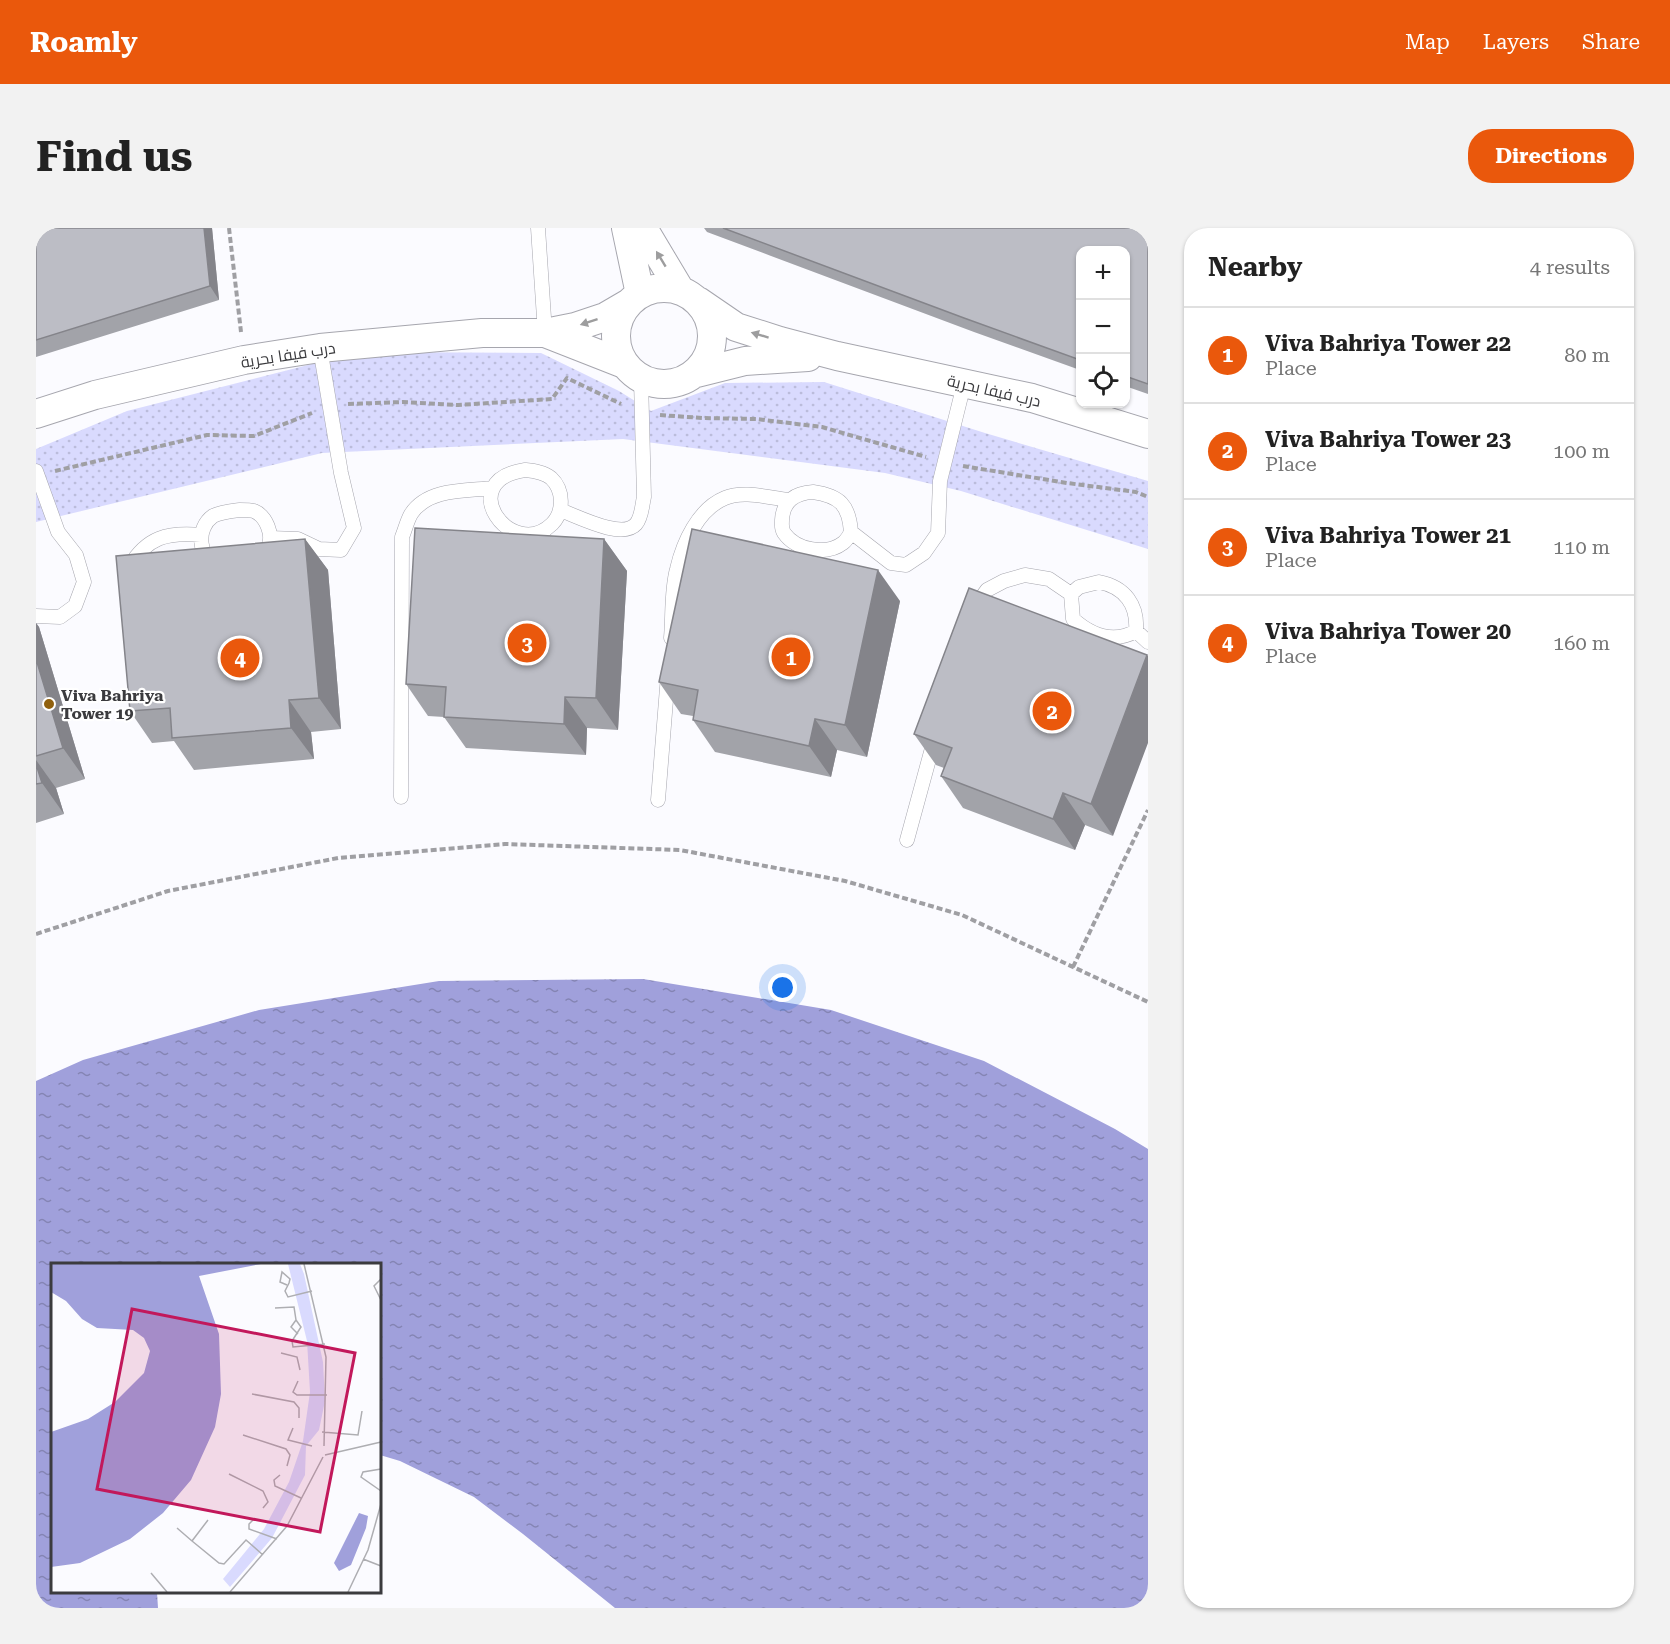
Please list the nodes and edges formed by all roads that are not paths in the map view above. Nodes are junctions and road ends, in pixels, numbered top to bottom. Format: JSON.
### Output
{"nodes":[{"id":1,"x":538,"y":228,"type":"edge"},
{"id":2,"x":626,"y":228,"type":"edge"},
{"id":3,"x":643,"y":228,"type":"edge"},
{"id":4,"x":689,"y":296,"type":"junction"},
{"id":5,"x":635,"y":298,"type":"junction"},
{"id":6,"x":545,"y":333,"type":"junction"},
{"id":7,"x":320,"y":348,"type":"junction"},
{"id":8,"x":837,"y":356,"type":"junction"},
{"id":9,"x":633,"y":372,"type":"junction"},
{"id":10,"x":697,"y":373,"type":"junction"},
{"id":11,"x":964,"y":384,"type":"junction"},
{"id":12,"x":36,"y":414,"type":"edge"},
{"id":13,"x":1148,"y":434,"type":"edge"},
{"id":14,"x":37,"y":474,"type":"edge"},
{"id":15,"x":493,"y":488,"type":"junction"},
{"id":16,"x":789,"y":500,"type":"junction"},
{"id":17,"x":560,"y":510,"type":"junction"},
{"id":18,"x":851,"y":532,"type":"junction"},
{"id":19,"x":201,"y":535,"type":"junction"},
{"id":20,"x":270,"y":538,"type":"junction"},
{"id":21,"x":124,"y":579,"type":"edge"},
{"id":22,"x":1071,"y":594,"type":"junction"},
{"id":23,"x":36,"y":616,"type":"edge"},
{"id":24,"x":968,"y":616,"type":"edge"},
{"id":25,"x":1136,"y":631,"type":"junction"},
{"id":26,"x":1148,"y":642,"type":"edge"},
{"id":27,"x":938,"y":728,"type":"edge"},
{"id":28,"x":401,"y":797,"type":"dead end"},
{"id":29,"x":658,"y":800,"type":"dead end"},
{"id":30,"x":907,"y":840,"type":"dead end"}],
"edges":[{"from":1,"to":6,"type":"lane"},
{"from":2,"to":5,"type":"street"},
{"from":4,"to":3,"type":"street","one_way":true},
{"from":4,"to":5,"type":"street"},
{"from":8,"to":4,"type":"street","name":"درب فيفا بحرية","one_way":true},
{"from":4,"to":10,"type":"street"},
{"from":5,"to":6,"type":"street","name":"درب فيفا بحرية","one_way":true},
{"from":5,"to":9,"type":"street"},
{"from":6,"to":7,"type":"street","name":"درب فيفا بحرية"},
{"from":6,"to":9,"type":"street","name":"درب فيفا بحرية"},
{"from":7,"to":12,"type":"street","name":"درب فيفا بحرية"},
{"from":7,"to":20,"type":"lane"},
{"from":8,"to":10,"type":"street","name":"درب فيفا بحرية"},
{"from":8,"to":11,"type":"street","name":"درب فيفا بحرية"},
{"from":9,"to":10,"type":"street"},
{"from":9,"to":17,"type":"lane"},
{"from":11,"to":13,"type":"street","name":"درب فيفا بحرية"},
{"from":11,"to":18,"type":"lane"},
{"from":14,"to":23,"type":"lane"},
{"from":15,"to":17,"type":"lane"},
{"from":15,"to":17,"type":"lane"},
{"from":15,"to":28,"type":"lane"},
{"from":16,"to":18,"type":"lane"},
{"from":16,"to":18,"type":"lane"},
{"from":16,"to":29,"type":"lane"},
{"from":19,"to":20,"type":"lane"},
{"from":19,"to":20,"type":"lane"},
{"from":19,"to":21,"type":"lane"},
{"from":22,"to":24,"type":"lane"},
{"from":22,"to":25,"type":"lane"},
{"from":22,"to":25,"type":"lane"},
{"from":25,"to":26,"type":"lane"},
{"from":27,"to":30,"type":"lane"}]}
